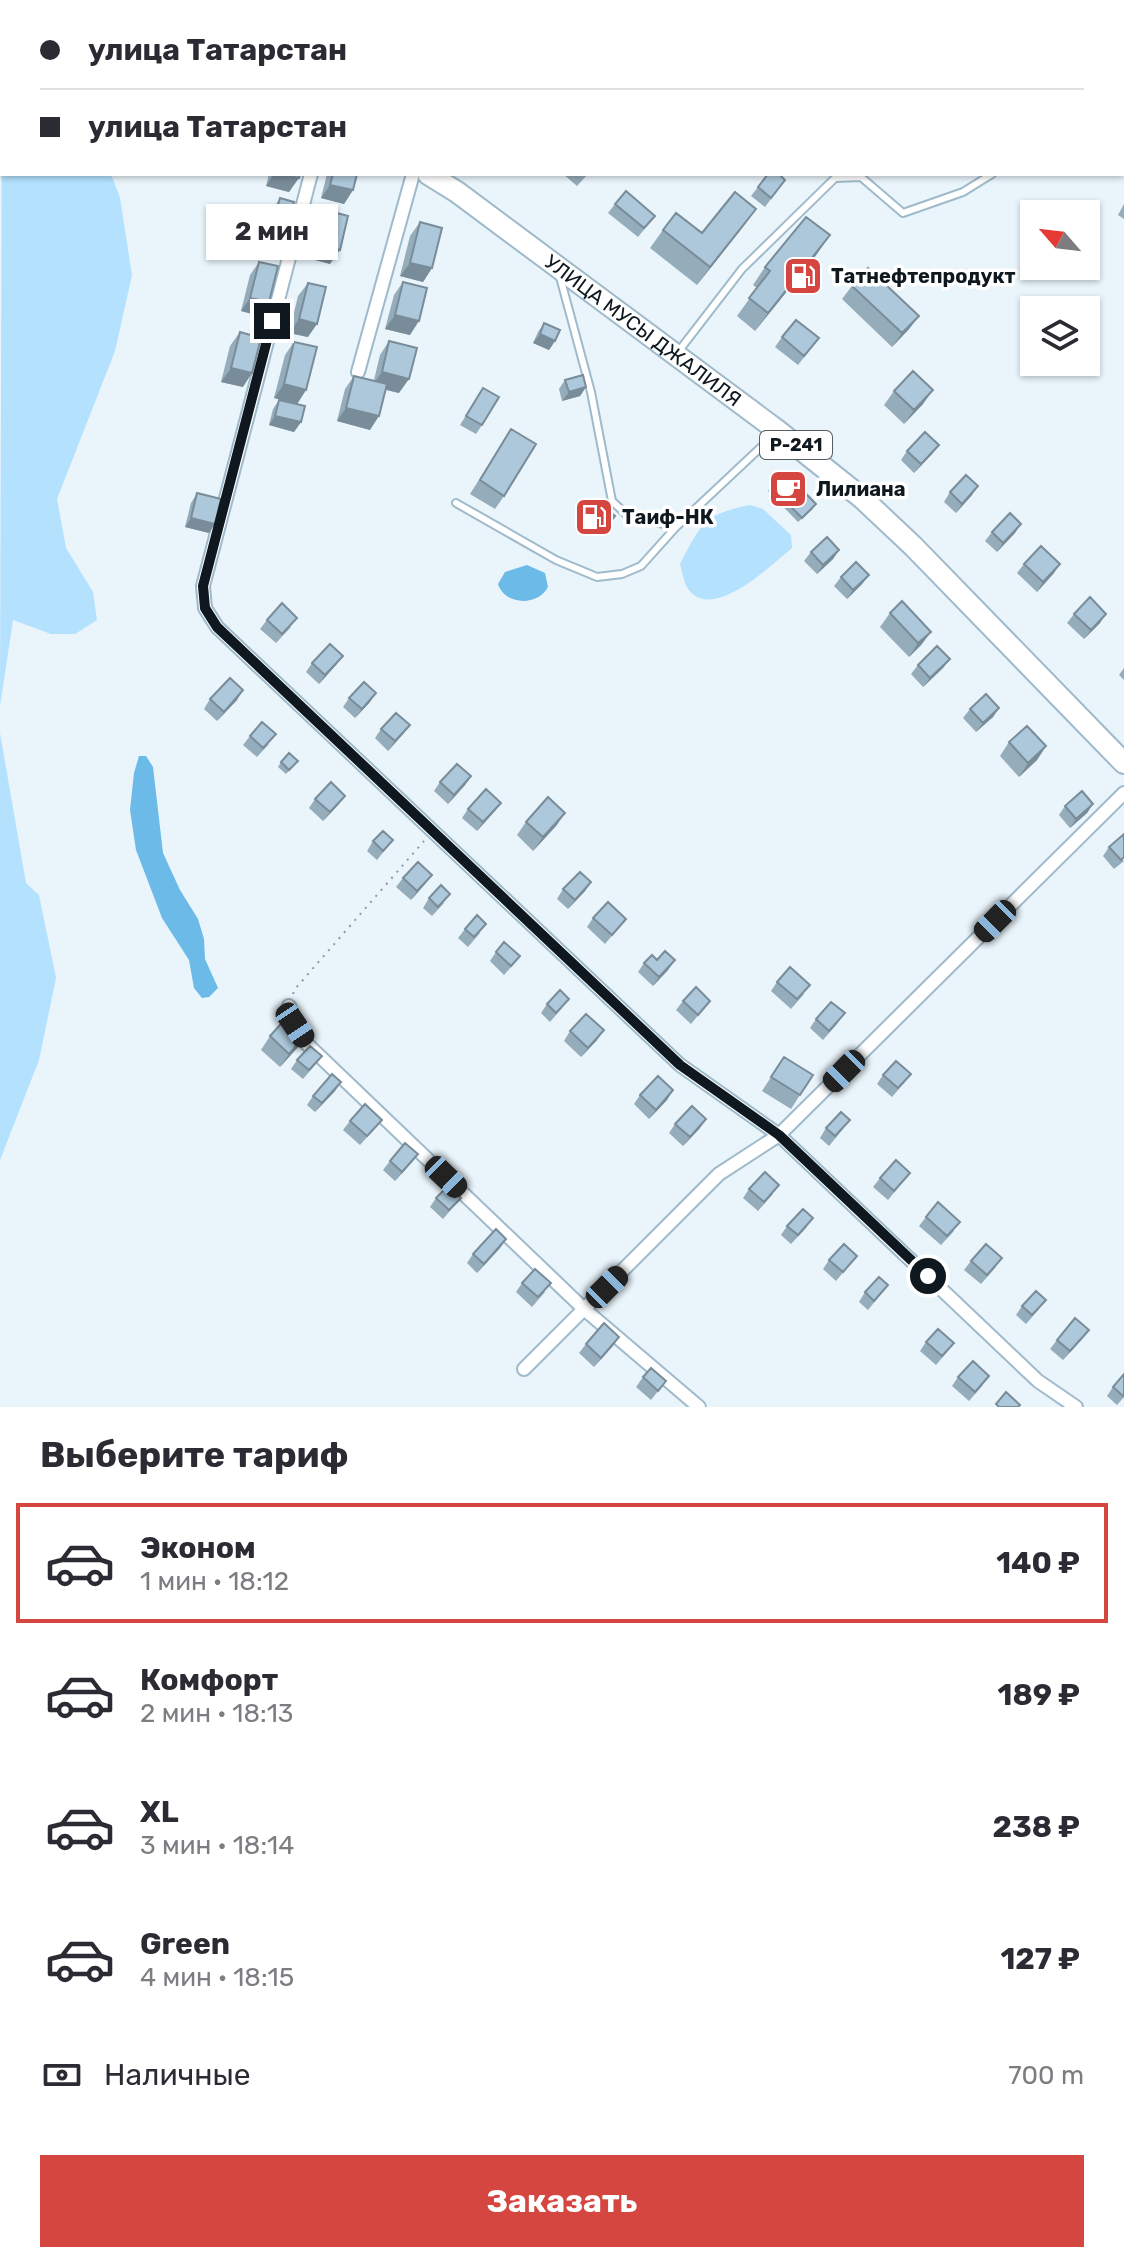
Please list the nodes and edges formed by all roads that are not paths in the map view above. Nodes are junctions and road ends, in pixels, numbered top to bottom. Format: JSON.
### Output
{"nodes":[{"id":1,"x":310,"y":176,"type":"edge"},
{"id":2,"x":412,"y":176,"type":"edge"},
{"id":3,"x":431,"y":176,"type":"edge"},
{"id":4,"x":989,"y":176,"type":"edge"},
{"id":5,"x":557,"y":266,"type":"junction"},
{"id":6,"x":676,"y":355,"type":"junction"},
{"id":7,"x":358,"y":372,"type":"dead end"},
{"id":8,"x":778,"y":431,"type":"junction"},
{"id":9,"x":456,"y":503,"type":"dead end"},
{"id":10,"x":676,"y":527,"type":"junction"},
{"id":11,"x":1124,"y":763,"type":"edge"},
{"id":12,"x":1124,"y":793,"type":"edge"},
{"id":13,"x":289,"y":1006,"type":"road end"},
{"id":14,"x":779,"y":1135,"type":"junction"},
{"id":15,"x":584,"y":1309,"type":"junction"},
{"id":16,"x":524,"y":1369,"type":"dead end"},
{"id":17,"x":699,"y":1407,"type":"edge"},
{"id":18,"x":1076,"y":1407,"type":"edge"}],
"edges":[{"from":1,"to":14,"type":"street"},
{"from":2,"to":7,"type":"street"},
{"from":3,"to":5,"type":"highway","name":"УЛИЦА МУСЫ ДЖАЛИЛЯ","number":"Р-241"},
{"from":4,"to":6,"type":"lane"},
{"from":5,"to":6,"type":"highway","name":"УЛИЦА МУСЫ ДЖАЛИЛЯ","number":"Р-241"},
{"from":5,"to":10,"type":"lane"},
{"from":6,"to":8,"type":"highway","name":"УЛИЦА МУСЫ ДЖАЛИЛЯ","number":"Р-241"},
{"from":8,"to":10,"type":"lane"},
{"from":8,"to":11,"type":"highway","name":"УЛИЦА МУСЫ ДЖАЛИЛЯ","number":"Р-241"},
{"from":9,"to":10,"type":"lane"},
{"from":12,"to":14,"type":"street"},
{"from":13,"to":15,"type":"street"},
{"from":14,"to":15,"type":"street"},
{"from":14,"to":18,"type":"street"},
{"from":15,"to":16,"type":"street"},
{"from":15,"to":17,"type":"street"}]}
